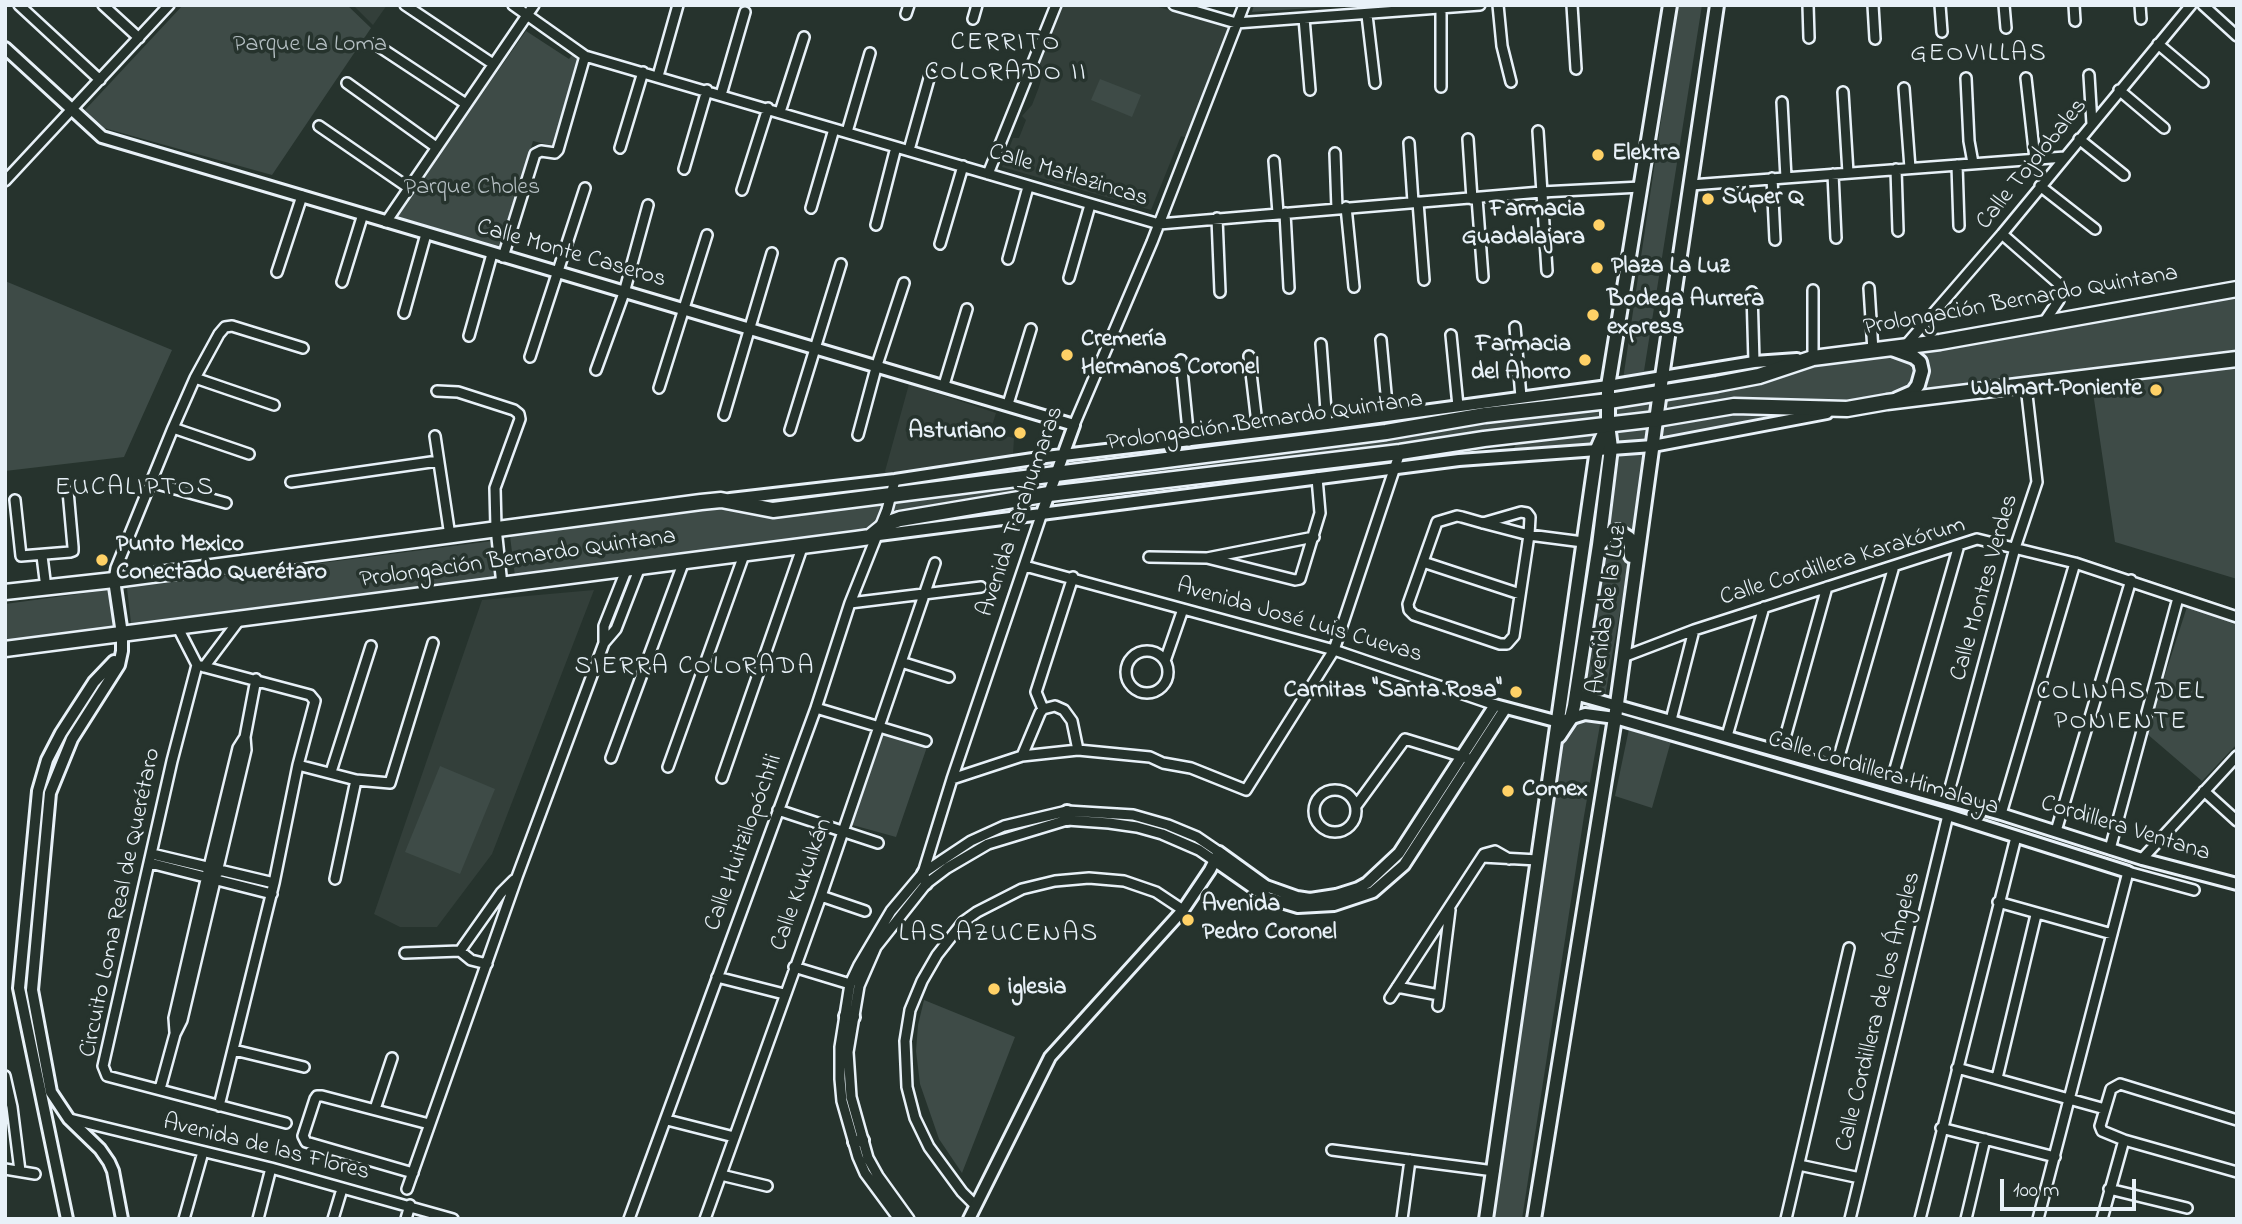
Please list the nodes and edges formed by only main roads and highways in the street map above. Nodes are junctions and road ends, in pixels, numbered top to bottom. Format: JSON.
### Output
{"nodes":[{"id":1,"x":1670,"y":5,"type":"edge"},
{"id":2,"x":1717,"y":5,"type":"edge"},
{"id":3,"x":2237,"y":289,"type":"edge"},
{"id":4,"x":1898,"y":348,"type":"junction"},
{"id":5,"x":2237,"y":359,"type":"edge"},
{"id":6,"x":1660,"y":393,"type":"junction"},
{"id":7,"x":1609,"y":401,"type":"junction"},
{"id":8,"x":1887,"y":402,"type":"junction"},
{"id":9,"x":1657,"y":419,"type":"junction"},
{"id":10,"x":1608,"y":424,"type":"junction"},
{"id":11,"x":1599,"y":545,"type":"junction"},
{"id":12,"x":5,"y":592,"type":"edge"},
{"id":13,"x":1627,"y":632,"type":"junction"},
{"id":14,"x":5,"y":649,"type":"edge"},
{"id":15,"x":1565,"y":720,"type":"junction"},
{"id":16,"x":1486,"y":1219,"type":"edge"},
{"id":17,"x":1534,"y":1219,"type":"edge"}],
"edges":[{"from":1,"to":7,"type":"main road","name":"Avenida de la Luz"},
{"from":2,"to":6,"type":"main road","name":"Avenida de la Luz"},
{"from":3,"to":4,"type":"main road","name":"Prolongación Bernardo Quintana"},
{"from":4,"to":6,"type":"main road","name":"Prolongación Bernardo Quintana"},
{"from":4,"to":8,"type":"main road"},
{"from":5,"to":8,"type":"main road","name":"Prolongación Bernardo Quintana"},
{"from":6,"to":7,"type":"main road","name":"Prolongación Bernardo Quintana"},
{"from":6,"to":9,"type":"main road","name":"Avenida de la Luz"},
{"from":7,"to":10,"type":"main road","name":"Avenida de la Luz"},
{"from":7,"to":12,"type":"main road","name":"Prolongación Bernardo Quintana"},
{"from":8,"to":9,"type":"main road","name":"Prolongación Bernardo Quintana"},
{"from":9,"to":10,"type":"main road","name":"Prolongación Bernardo Quintana"},
{"from":9,"to":13,"type":"main road","name":"Avenida de la Luz"},
{"from":10,"to":11,"type":"main road","name":"Avenida de la Luz"},
{"from":10,"to":14,"type":"main road","name":"Prolongación Bernardo Quintana"},
{"from":10,"to":15,"type":"main road","name":"Avenida de la Luz"},
{"from":11,"to":13,"type":"main road"},
{"from":11,"to":15,"type":"main road","name":"Avenida de la Luz"},
{"from":13,"to":17,"type":"main road","name":"Avenida de la Luz"},
{"from":15,"to":16,"type":"main road","name":"Avenida de la Luz"}]}
